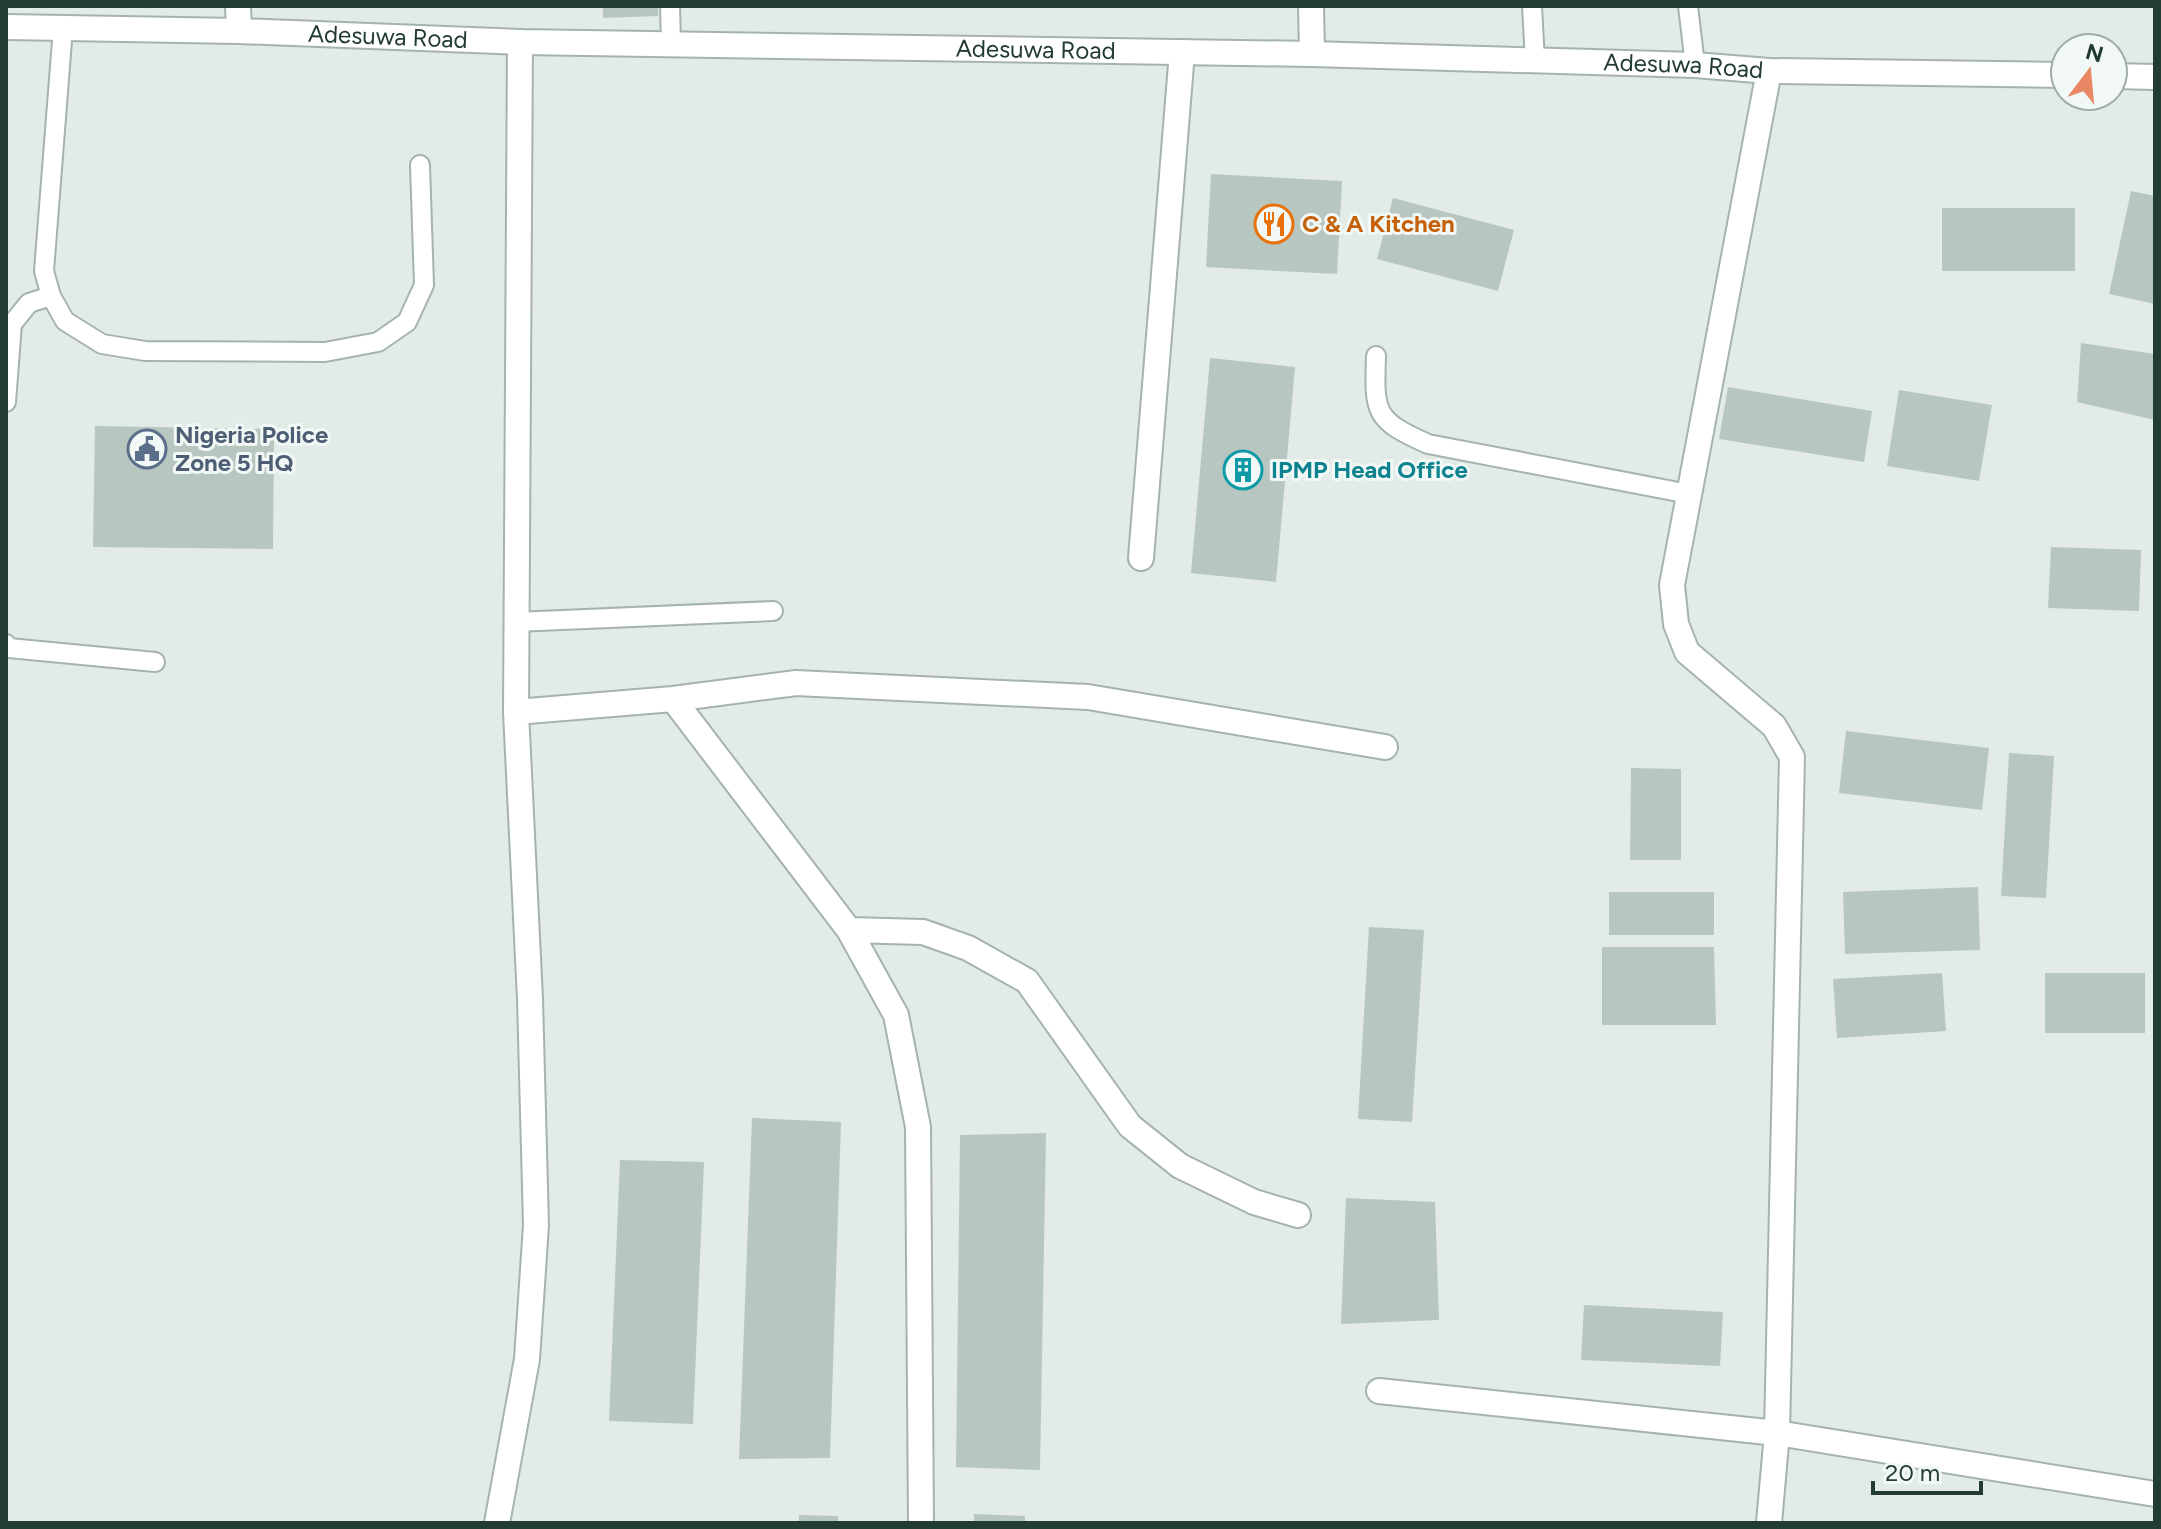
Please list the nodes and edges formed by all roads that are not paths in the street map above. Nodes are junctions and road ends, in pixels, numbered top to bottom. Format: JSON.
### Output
{"nodes":[{"id":1,"x":238,"y":6,"type":"edge"},
{"id":2,"x":670,"y":6,"type":"edge"},
{"id":3,"x":1311,"y":6,"type":"edge"},
{"id":4,"x":1532,"y":6,"type":"edge"},
{"id":5,"x":1688,"y":6,"type":"edge"},
{"id":6,"x":6,"y":27,"type":"edge"},
{"id":7,"x":63,"y":28,"type":"junction"},
{"id":8,"x":239,"y":31,"type":"junction"},
{"id":9,"x":520,"y":42,"type":"junction"},
{"id":10,"x":671,"y":45,"type":"junction"},
{"id":11,"x":1182,"y":52,"type":"junction"},
{"id":12,"x":1312,"y":54,"type":"junction"},
{"id":13,"x":1535,"y":61,"type":"junction"},
{"id":14,"x":1695,"y":65,"type":"junction"},
{"id":15,"x":1769,"y":71,"type":"junction"},
{"id":16,"x":2049,"y":75,"type":"edge"},
{"id":17,"x":2129,"y":76,"type":"edge"},
{"id":18,"x":2155,"y":77,"type":"edge"},
{"id":19,"x":420,"y":165,"type":"dead end"},
{"id":20,"x":51,"y":296,"type":"junction"},
{"id":21,"x":1376,"y":356,"type":"dead end"},
{"id":22,"x":6,"y":402,"type":"edge"},
{"id":23,"x":1689,"y":494,"type":"junction"},
{"id":24,"x":1141,"y":558,"type":"dead end"},
{"id":25,"x":773,"y":611,"type":"dead end"},
{"id":26,"x":515,"y":622,"type":"junction"},
{"id":27,"x":6,"y":644,"type":"edge"},
{"id":28,"x":155,"y":662,"type":"dead end"},
{"id":29,"x":673,"y":699,"type":"junction"},
{"id":30,"x":516,"y":712,"type":"junction"},
{"id":31,"x":1385,"y":747,"type":"dead end"},
{"id":32,"x":849,"y":930,"type":"junction"},
{"id":33,"x":1298,"y":1215,"type":"dead end"},
{"id":34,"x":1379,"y":1391,"type":"dead end"},
{"id":35,"x":1777,"y":1433,"type":"junction"},
{"id":36,"x":2155,"y":1494,"type":"edge"},
{"id":37,"x":497,"y":1523,"type":"edge"},
{"id":38,"x":921,"y":1523,"type":"edge"},
{"id":39,"x":1769,"y":1523,"type":"edge"}],
"edges":[{"from":1,"to":8,"type":"street"},
{"from":2,"to":10,"type":"lane"},
{"from":3,"to":12,"type":"street"},
{"from":4,"to":13,"type":"lane"},
{"from":5,"to":14,"type":"lane"},
{"from":6,"to":7,"type":"street","name":"Adesuwa Road"},
{"from":7,"to":8,"type":"street","name":"Adesuwa Road"},
{"from":7,"to":20,"type":"lane"},
{"from":8,"to":9,"type":"street","name":"Adesuwa Road"},
{"from":9,"to":10,"type":"street","name":"Adesuwa Road"},
{"from":9,"to":26,"type":"street"},
{"from":10,"to":11,"type":"street","name":"Adesuwa Road"},
{"from":11,"to":12,"type":"street","name":"Adesuwa Road"},
{"from":11,"to":24,"type":"street"},
{"from":12,"to":13,"type":"street","name":"Adesuwa Road"},
{"from":13,"to":14,"type":"street","name":"Adesuwa Road"},
{"from":14,"to":15,"type":"street","name":"Adesuwa Road"},
{"from":15,"to":16,"type":"street","name":"Adesuwa Road"},
{"from":15,"to":23,"type":"street"},
{"from":17,"to":18,"type":"street"},
{"from":19,"to":20,"type":"lane"},
{"from":20,"to":22,"type":"lane"},
{"from":21,"to":23,"type":"lane"},
{"from":23,"to":35,"type":"street"},
{"from":25,"to":26,"type":"lane"},
{"from":26,"to":30,"type":"street"},
{"from":27,"to":28,"type":"lane"},
{"from":29,"to":30,"type":"street"},
{"from":29,"to":31,"type":"street"},
{"from":29,"to":32,"type":"street"},
{"from":30,"to":37,"type":"street"},
{"from":32,"to":33,"type":"street"},
{"from":32,"to":38,"type":"street"},
{"from":34,"to":35,"type":"street"},
{"from":35,"to":36,"type":"street"},
{"from":35,"to":39,"type":"street"}]}
